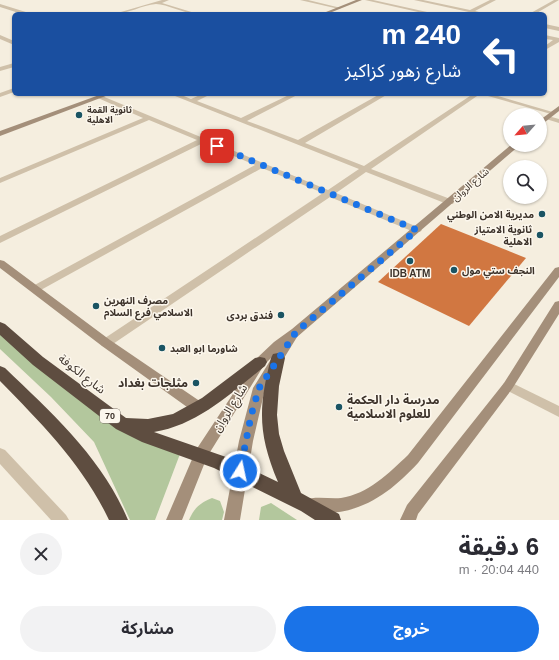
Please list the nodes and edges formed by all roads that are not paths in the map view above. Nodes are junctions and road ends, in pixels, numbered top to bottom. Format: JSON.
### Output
{"nodes":[{"id":1,"x":167,"y":0,"type":"edge"},
{"id":2,"x":302,"y":0,"type":"edge"},
{"id":3,"x":314,"y":0,"type":"edge"},
{"id":4,"x":360,"y":0,"type":"edge"},
{"id":5,"x":367,"y":0,"type":"edge"},
{"id":6,"x":416,"y":0,"type":"edge"},
{"id":7,"x":494,"y":0,"type":"edge"},
{"id":8,"x":557,"y":0,"type":"edge"},
{"id":9,"x":428,"y":1,"type":"edge"},
{"id":10,"x":156,"y":3,"type":"junction"},
{"id":11,"x":0,"y":5,"type":"edge"},
{"id":12,"x":341,"y":7,"type":"junction"},
{"id":13,"x":409,"y":9,"type":"junction"},
{"id":14,"x":471,"y":11,"type":"junction"},
{"id":15,"x":21,"y":12,"type":"edge"},
{"id":16,"x":123,"y":12,"type":"edge"},
{"id":17,"x":189,"y":12,"type":"edge"},
{"id":18,"x":328,"y":12,"type":"edge"},
{"id":19,"x":402,"y":12,"type":"edge"},
{"id":20,"x":424,"y":12,"type":"edge"},
{"id":21,"x":476,"y":12,"type":"edge"},
{"id":22,"x":534,"y":12,"type":"edge"},
{"id":23,"x":547,"y":26,"type":"edge"},
{"id":24,"x":559,"y":29,"type":"edge"},
{"id":25,"x":547,"y":37,"type":"edge"},
{"id":26,"x":0,"y":38,"type":"edge"},
{"id":27,"x":558,"y":40,"type":"edge"},
{"id":28,"x":12,"y":42,"type":"edge"},
{"id":29,"x":12,"y":43,"type":"edge"},
{"id":30,"x":0,"y":46,"type":"edge"},
{"id":31,"x":547,"y":47,"type":"edge"},
{"id":32,"x":12,"y":66,"type":"edge"},
{"id":33,"x":0,"y":69,"type":"edge"},
{"id":34,"x":12,"y":91,"type":"edge"},
{"id":35,"x":0,"y":95,"type":"edge"},
{"id":36,"x":178,"y":96,"type":"edge"},
{"id":37,"x":203,"y":96,"type":"edge"},
{"id":38,"x":292,"y":96,"type":"edge"},
{"id":39,"x":381,"y":96,"type":"edge"},
{"id":40,"x":474,"y":96,"type":"edge"},
{"id":41,"x":490,"y":96,"type":"edge"},
{"id":42,"x":100,"y":97,"type":"joint"},
{"id":43,"x":191,"y":101,"type":"junction"},
{"id":44,"x":559,"y":108,"type":"edge"},
{"id":45,"x":550,"y":116,"type":"junction"},
{"id":46,"x":148,"y":118,"type":"junction"},
{"id":47,"x":547,"y":118,"type":"edge"},
{"id":48,"x":559,"y":120,"type":"edge"},
{"id":49,"x":241,"y":121,"type":"junction"},
{"id":50,"x":0,"y":134,"type":"edge"},
{"id":51,"x":202,"y":140,"type":"junction"},
{"id":52,"x":299,"y":143,"type":"junction"},
{"id":53,"x":508,"y":152,"type":"edge"},
{"id":54,"x":261,"y":165,"type":"junction"},
{"id":55,"x":366,"y":169,"type":"junction"},
{"id":56,"x":0,"y":181,"type":"edge"},
{"id":57,"x":328,"y":194,"type":"junction"},
{"id":58,"x":450,"y":202,"type":"junction"},
{"id":59,"x":417,"y":230,"type":"junction"},
{"id":60,"x":0,"y":240,"type":"edge"},
{"id":61,"x":0,"y":263,"type":"edge"},
{"id":62,"x":559,"y":270,"type":"edge"},
{"id":63,"x":35,"y":289,"type":"junction"},
{"id":64,"x":559,"y":306,"type":"edge"},
{"id":65,"x":0,"y":327,"type":"edge"},
{"id":66,"x":296,"y":332,"type":"junction"},
{"id":67,"x":106,"y":343,"type":"junction"},
{"id":68,"x":278,"y":358,"type":"junction"},
{"id":69,"x":260,"y":362,"type":"junction"},
{"id":70,"x":0,"y":372,"type":"edge"},
{"id":71,"x":508,"y":386,"type":"junction"},
{"id":72,"x":199,"y":408,"type":"junction"},
{"id":73,"x":559,"y":412,"type":"edge"},
{"id":74,"x":122,"y":424,"type":"junction"},
{"id":75,"x":0,"y":454,"type":"edge"},
{"id":76,"x":201,"y":454,"type":"junction"},
{"id":77,"x":240,"y":471,"type":"junction"},
{"id":78,"x":301,"y":502,"type":"junction"},
{"id":79,"x":61,"y":520,"type":"edge"},
{"id":80,"x":119,"y":520,"type":"edge"},
{"id":81,"x":174,"y":520,"type":"edge"},
{"id":82,"x":232,"y":520,"type":"edge"},
{"id":83,"x":332,"y":520,"type":"edge"},
{"id":84,"x":408,"y":520,"type":"edge"}],
"edges":[{"from":1,"to":10,"type":"street"},
{"from":2,"to":12,"type":"street"},
{"from":3,"to":12,"type":"street"},
{"from":4,"to":12,"type":"main road"},
{"from":5,"to":13,"type":"street"},
{"from":6,"to":9,"type":"street"},
{"from":7,"to":14,"type":"street"},
{"from":8,"to":22,"type":"street"},
{"from":9,"to":14,"type":"street"},
{"from":10,"to":16,"type":"street"},
{"from":10,"to":17,"type":"street"},
{"from":11,"to":15,"type":"street"},
{"from":12,"to":18,"type":"main road"},
{"from":13,"to":19,"type":"street"},
{"from":13,"to":20,"type":"street"},
{"from":14,"to":21,"type":"street"},
{"from":23,"to":24,"type":"street"},
{"from":25,"to":27,"type":"street"},
{"from":26,"to":28,"type":"street"},
{"from":27,"to":31,"type":"street"},
{"from":29,"to":30,"type":"street"},
{"from":32,"to":33,"type":"street"},
{"from":34,"to":35,"type":"street"},
{"from":36,"to":43,"type":"street"},
{"from":37,"to":43,"type":"street"},
{"from":38,"to":49,"type":"street"},
{"from":39,"to":52,"type":"street"},
{"from":40,"to":55,"type":"street"},
{"from":41,"to":45,"type":"street"},
{"from":42,"to":46,"type":"street"},
{"from":42,"to":50,"type":"main road"},
{"from":43,"to":49,"type":"street"},
{"from":44,"to":45,"type":"main road"},
{"from":45,"to":47,"type":"main road"},
{"from":45,"to":48,"type":"street"},
{"from":46,"to":51,"type":"street"},
{"from":46,"to":56,"type":"street"},
{"from":49,"to":52,"type":"street"},
{"from":51,"to":54,"type":"street"},
{"from":51,"to":60,"type":"street"},
{"from":52,"to":55,"type":"street"},
{"from":53,"to":58,"type":"main road","name":"شارع الروان"},
{"from":54,"to":57,"type":"street"},
{"from":54,"to":63,"type":"street"},
{"from":55,"to":57,"type":"street"},
{"from":55,"to":58,"type":"street"},
{"from":57,"to":59,"type":"street"},
{"from":57,"to":67,"type":"street"},
{"from":58,"to":59,"type":"main road","name":"شارع الروان"},
{"from":59,"to":66,"type":"main road","name":"شارع الروان"},
{"from":61,"to":63,"type":"main road"},
{"from":62,"to":78,"type":"main road"},
{"from":63,"to":67,"type":"main road"},
{"from":64,"to":71,"type":"main road"},
{"from":65,"to":74,"type":"highway","name":"شارع الكوفة","number":"70"},
{"from":66,"to":68,"type":"main road","name":"شارع الروان"},
{"from":66,"to":69,"type":"main road","name":"شارع الروان"},
{"from":67,"to":72,"type":"main road"},
{"from":68,"to":77,"type":"main road","name":"شارع الروان"},
{"from":68,"to":78,"type":"highway"},
{"from":69,"to":72,"type":"highway"},
{"from":69,"to":76,"type":"main road","name":"شارع الروان"},
{"from":70,"to":80,"type":"highway"},
{"from":71,"to":73,"type":"street"},
{"from":71,"to":84,"type":"main road"},
{"from":72,"to":74,"type":"highway"},
{"from":74,"to":76,"type":"highway","name":"شارع الكوفة","number":"70"},
{"from":75,"to":79,"type":"street"},
{"from":76,"to":77,"type":"highway","name":"شارع الكوفة","number":"70"},
{"from":76,"to":81,"type":"main road","name":"شارع الروان"},
{"from":77,"to":78,"type":"highway","number":"70"},
{"from":77,"to":82,"type":"main road","name":"شارع الروان"},
{"from":78,"to":83,"type":"highway","number":"70"}]}
